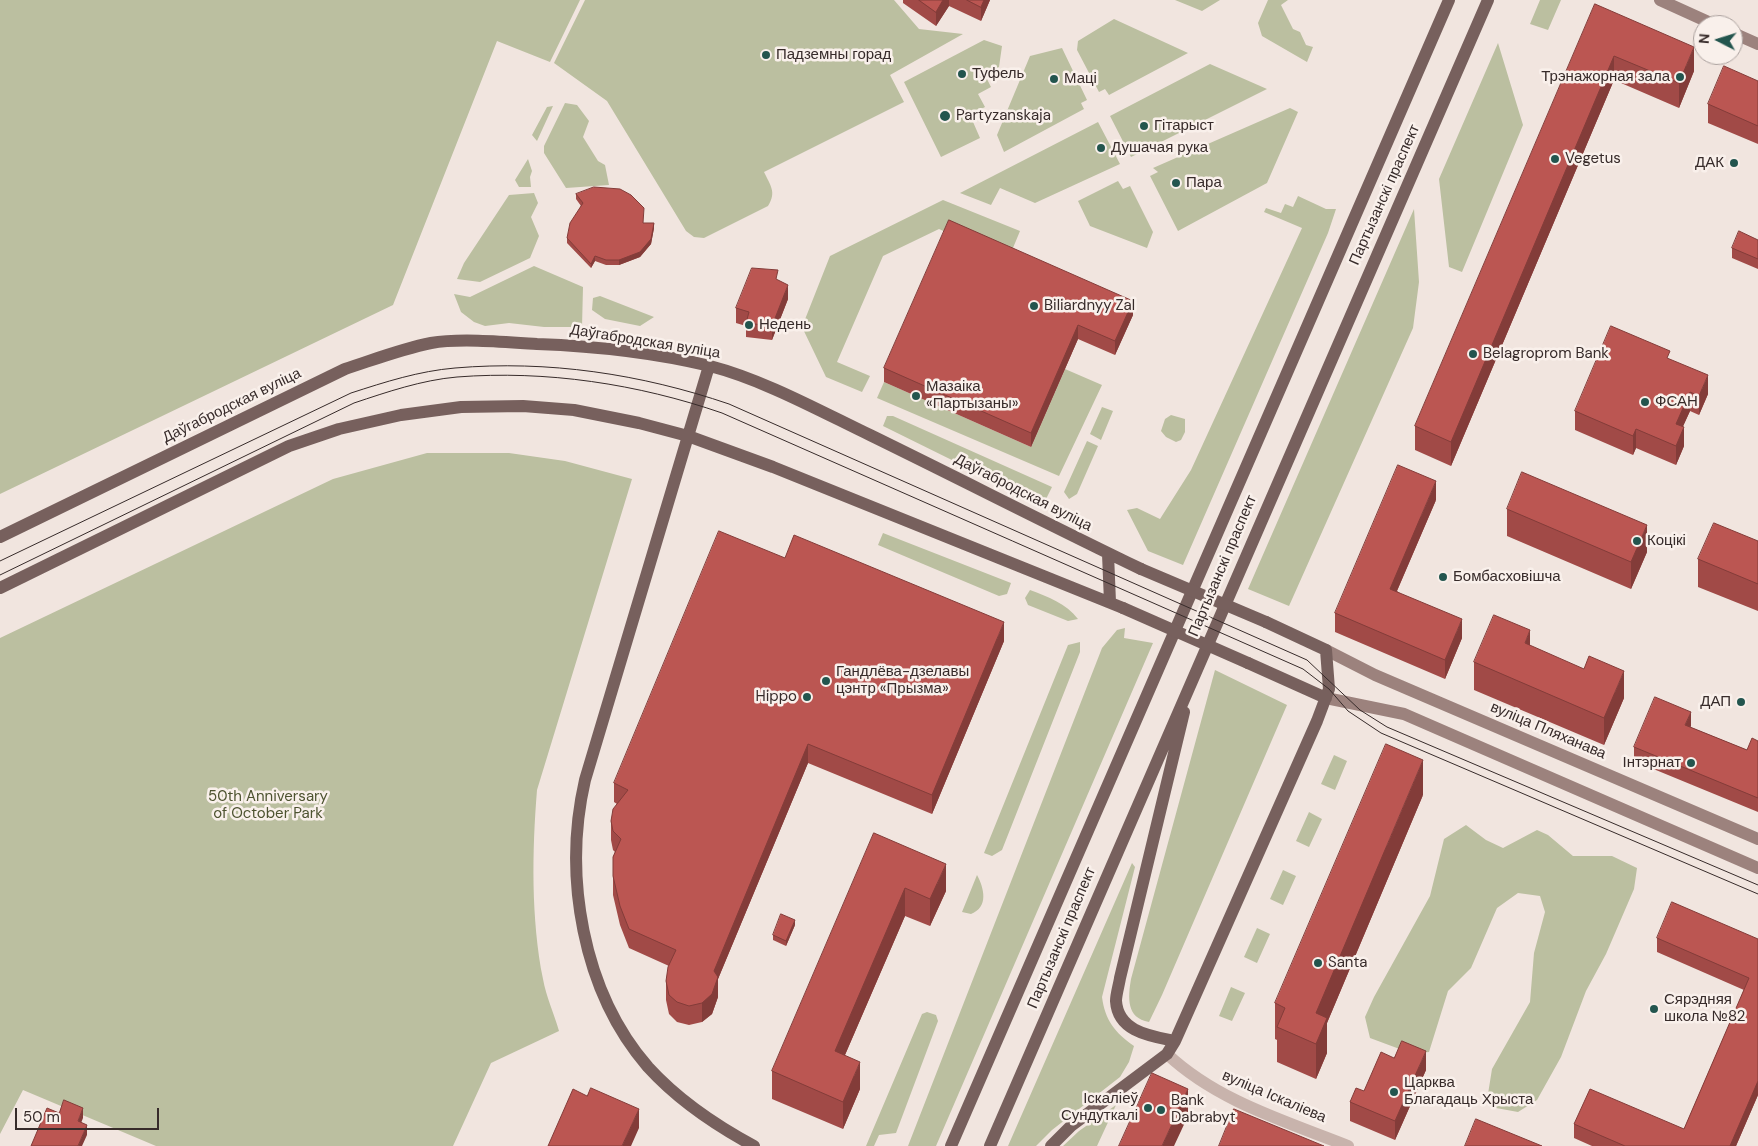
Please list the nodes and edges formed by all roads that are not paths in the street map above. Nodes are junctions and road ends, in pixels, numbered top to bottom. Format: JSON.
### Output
{"nodes":[{"id":1,"x":1449,"y":0,"type":"edge"},
{"id":2,"x":1488,"y":0,"type":"edge"},
{"id":3,"x":1660,"y":0,"type":"edge"},
{"id":4,"x":1693,"y":15,"type":"edge"},
{"id":5,"x":1743,"y":37,"type":"edge"},
{"id":6,"x":1758,"y":44,"type":"edge"},
{"id":7,"x":709,"y":366,"type":"junction"},
{"id":8,"x":688,"y":436,"type":"junction"},
{"id":9,"x":0,"y":537,"type":"edge"},
{"id":10,"x":1108,"y":554,"type":"junction"},
{"id":11,"x":0,"y":588,"type":"edge"},
{"id":12,"x":1110,"y":602,"type":"junction"},
{"id":13,"x":1326,"y":650,"type":"junction"},
{"id":14,"x":1192,"y":679,"type":"junction"},
{"id":15,"x":1326,"y":698,"type":"junction"},
{"id":16,"x":1758,"y":839,"type":"edge"},
{"id":17,"x":1758,"y":868,"type":"edge"},
{"id":18,"x":1176,"y":1041,"type":"junction"},
{"id":19,"x":1167,"y":1054,"type":"junction"},
{"id":20,"x":754,"y":1146,"type":"edge"},
{"id":21,"x":951,"y":1146,"type":"edge"},
{"id":22,"x":990,"y":1146,"type":"edge"},
{"id":23,"x":1050,"y":1146,"type":"edge"},
{"id":24,"x":1348,"y":1146,"type":"edge"}],
"edges":[{"from":1,"to":21,"type":"main road","name":"Партызанскі праспект"},
{"from":2,"to":14,"type":"main road","name":"Партызанскі праспект"},
{"from":3,"to":4,"type":"main road"},
{"from":5,"to":6,"type":"main road"},
{"from":7,"to":8,"type":"main road"},
{"from":7,"to":9,"type":"main road","name":"Даўгабродская вуліца"},
{"from":7,"to":10,"type":"main road","name":"Даўгабродская вуліца"},
{"from":8,"to":11,"type":"main road"},
{"from":8,"to":12,"type":"main road"},
{"from":8,"to":20,"type":"main road"},
{"from":10,"to":12,"type":"main road"},
{"from":10,"to":13,"type":"main road","name":"Даўгабродская вуліца","bridge":true},
{"from":12,"to":15,"type":"main road","bridge":true},
{"from":13,"to":15,"type":"main road"},
{"from":13,"to":16,"type":"main road","name":"вуліца Пляханава"},
{"from":14,"to":18,"type":"main road"},
{"from":14,"to":22,"type":"main road","name":"Партызанскі праспект"},
{"from":15,"to":17,"type":"main road"},
{"from":15,"to":18,"type":"main road"},
{"from":18,"to":19,"type":"main road"},
{"from":19,"to":23,"type":"main road"},
{"from":19,"to":24,"type":"street","name":"вуліца Іскаліева"}]}
